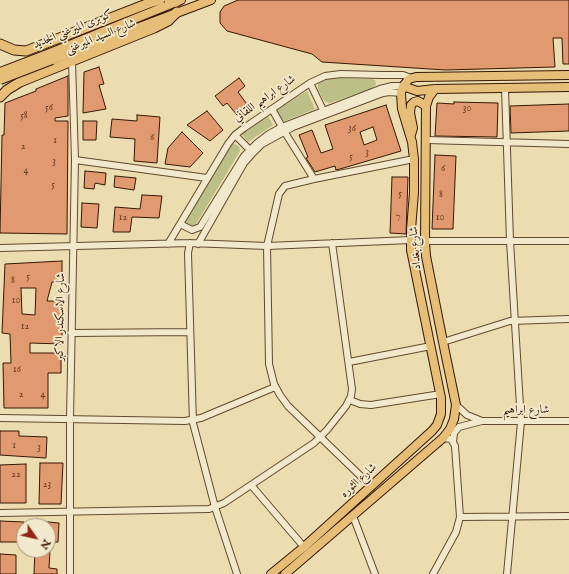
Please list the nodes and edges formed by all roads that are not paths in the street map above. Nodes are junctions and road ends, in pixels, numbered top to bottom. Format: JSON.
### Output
{"nodes":[{"id":1,"x":160,"y":0,"type":"edge"},
{"id":2,"x":211,"y":0,"type":"edge"},
{"id":3,"x":175,"y":1,"type":"edge"},
{"id":4,"x":189,"y":4,"type":"edge"},
{"id":5,"x":177,"y":12,"type":"junction"},
{"id":6,"x":0,"y":44,"type":"edge"},
{"id":7,"x":31,"y":49,"type":"junction"},
{"id":8,"x":72,"y":61,"type":"junction"},
{"id":9,"x":0,"y":72,"type":"edge"},
{"id":10,"x":382,"y":74,"type":"junction"},
{"id":11,"x":38,"y":75,"type":"junction"},
{"id":12,"x":569,"y":75,"type":"edge"},
{"id":13,"x":415,"y":78,"type":"junction"},
{"id":14,"x":0,"y":80,"type":"edge"},
{"id":15,"x":310,"y":83,"type":"junction"},
{"id":16,"x":569,"y":87,"type":"edge"},
{"id":17,"x":383,"y":88,"type":"junction"},
{"id":18,"x":505,"y":88,"type":"junction"},
{"id":19,"x":402,"y":89,"type":"junction"},
{"id":20,"x":435,"y":89,"type":"junction"},
{"id":21,"x":417,"y":91,"type":"junction"},
{"id":22,"x":0,"y":97,"type":"edge"},
{"id":23,"x":426,"y":106,"type":"junction"},
{"id":24,"x":272,"y":109,"type":"junction"},
{"id":25,"x":323,"y":110,"type":"junction"},
{"id":26,"x":283,"y":129,"type":"junction"},
{"id":27,"x":235,"y":135,"type":"junction"},
{"id":28,"x":410,"y":136,"type":"junction"},
{"id":29,"x":427,"y":140,"type":"junction"},
{"id":30,"x":506,"y":142,"type":"junction"},
{"id":31,"x":569,"y":144,"type":"edge"},
{"id":32,"x":249,"y":149,"type":"junction"},
{"id":33,"x":414,"y":159,"type":"junction"},
{"id":34,"x":75,"y":160,"type":"junction"},
{"id":35,"x":207,"y":178,"type":"junction"},
{"id":36,"x":314,"y":179,"type":"junction"},
{"id":37,"x":180,"y":224,"type":"junction"},
{"id":38,"x":411,"y":240,"type":"junction"},
{"id":39,"x":425,"y":241,"type":"junction"},
{"id":40,"x":510,"y":241,"type":"junction"},
{"id":41,"x":569,"y":241,"type":"edge"},
{"id":42,"x":190,"y":243,"type":"junction"},
{"id":43,"x":332,"y":243,"type":"junction"},
{"id":44,"x":168,"y":244,"type":"junction"},
{"id":45,"x":198,"y":244,"type":"junction"},
{"id":46,"x":73,"y":245,"type":"junction"},
{"id":47,"x":267,"y":246,"type":"junction"},
{"id":48,"x":0,"y":248,"type":"edge"},
{"id":49,"x":569,"y":319,"type":"edge"},
{"id":50,"x":514,"y":321,"type":"junction"},
{"id":51,"x":190,"y":332,"type":"junction"},
{"id":52,"x":71,"y":333,"type":"junction"},
{"id":53,"x":443,"y":342,"type":"junction"},
{"id":54,"x":431,"y":346,"type":"junction"},
{"id":55,"x":349,"y":362,"type":"junction"},
{"id":56,"x":275,"y":387,"type":"junction"},
{"id":57,"x":440,"y":394,"type":"junction"},
{"id":58,"x":350,"y":400,"type":"junction"},
{"id":59,"x":456,"y":405,"type":"junction"},
{"id":60,"x":0,"y":418,"type":"edge"},
{"id":61,"x":70,"y":419,"type":"junction"},
{"id":62,"x":193,"y":420,"type":"junction"},
{"id":63,"x":482,"y":421,"type":"junction"},
{"id":64,"x":569,"y":421,"type":"edge"},
{"id":65,"x":521,"y":422,"type":"junction"},
{"id":66,"x":321,"y":437,"type":"junction"},
{"id":67,"x":443,"y":438,"type":"junction"},
{"id":68,"x":453,"y":442,"type":"junction"},
{"id":69,"x":251,"y":485,"type":"junction"},
{"id":70,"x":371,"y":486,"type":"junction"},
{"id":71,"x":216,"y":507,"type":"junction"},
{"id":72,"x":70,"y":512,"type":"junction"},
{"id":73,"x":0,"y":513,"type":"edge"},
{"id":74,"x":353,"y":516,"type":"junction"},
{"id":75,"x":512,"y":516,"type":"junction"},
{"id":76,"x":569,"y":516,"type":"edge"},
{"id":77,"x":460,"y":517,"type":"junction"},
{"id":78,"x":304,"y":547,"type":"junction"},
{"id":79,"x":70,"y":574,"type":"edge"},
{"id":80,"x":237,"y":574,"type":"edge"},
{"id":81,"x":271,"y":574,"type":"edge"},
{"id":82,"x":287,"y":574,"type":"edge"},
{"id":83,"x":374,"y":574,"type":"edge"},
{"id":84,"x":433,"y":574,"type":"edge"},
{"id":85,"x":507,"y":574,"type":"edge"}],
"edges":[{"from":1,"to":7,"type":"highway","name":"شارع السيد الميرغنى"},
{"from":2,"to":4,"type":"main road","name":"شارع السيد الميرغنى"},
{"from":3,"to":9,"type":"main road","name":"كوبرى الميرغني الجديد","bridge":true},
{"from":4,"to":5,"type":"main road","name":"شارع السيد الميرغنى"},
{"from":5,"to":8,"type":"highway","name":"شارع السيد الميرغنى"},
{"from":5,"to":14,"type":"main road","name":"كوبرى الميرغني الجديد","bridge":true},
{"from":6,"to":7,"type":"highway","name":"شارع السيد الميرغنى"},
{"from":7,"to":11,"type":"highway"},
{"from":8,"to":11,"type":"highway","name":"شارع السيد الميرغنى"},
{"from":8,"to":34,"type":"street","name":"شارع الاسكندر الاكبر"},
{"from":10,"to":13,"type":"street","name":"شارع ابراهيم اللقاني"},
{"from":10,"to":15,"type":"street","name":"شارع ابراهيم اللقاني"},
{"from":10,"to":17,"type":"street"},
{"from":11,"to":22,"type":"highway","name":"شارع السيد الميرغنى"},
{"from":12,"to":13,"type":"main road","name":"شارع ابراهيم اللقاني"},
{"from":13,"to":19,"type":"main road"},
{"from":13,"to":21,"type":"main road"},
{"from":15,"to":24,"type":"street","name":"شارع ابراهيم اللقاني"},
{"from":15,"to":25,"type":"street"},
{"from":16,"to":18,"type":"main road"},
{"from":17,"to":19,"type":"street"},
{"from":17,"to":25,"type":"street"},
{"from":18,"to":20,"type":"main road"},
{"from":18,"to":30,"type":"street"},
{"from":19,"to":21,"type":"main road"},
{"from":19,"to":26,"type":"street"},
{"from":19,"to":28,"type":"main road","name":"شارع بغداد"},
{"from":20,"to":21,"type":"main road"},
{"from":20,"to":23,"type":"main road","name":"شارع بغداد"},
{"from":23,"to":28,"type":"main road"},
{"from":23,"to":29,"type":"main road","name":"شارع بغداد"},
{"from":24,"to":26,"type":"street"},
{"from":24,"to":27,"type":"street","name":"شارع ابراهيم اللقاني"},
{"from":25,"to":26,"type":"street"},
{"from":26,"to":32,"type":"street"},
{"from":26,"to":36,"type":"street"},
{"from":26,"to":45,"type":"street"},
{"from":27,"to":32,"type":"street"},
{"from":27,"to":35,"type":"street","name":"شارع ابراهيم اللقاني"},
{"from":28,"to":33,"type":"main road","name":"شارع بغداد"},
{"from":29,"to":30,"type":"street"},
{"from":29,"to":39,"type":"main road","name":"شارع بغداد"},
{"from":30,"to":31,"type":"street"},
{"from":30,"to":40,"type":"street"},
{"from":32,"to":37,"type":"street"},
{"from":33,"to":36,"type":"street"},
{"from":33,"to":38,"type":"main road","name":"شارع بغداد"},
{"from":34,"to":35,"type":"street"},
{"from":34,"to":46,"type":"street","name":"شارع الاسكندر الاكبر"},
{"from":35,"to":37,"type":"street","name":"شارع ابراهيم اللقاني"},
{"from":36,"to":47,"type":"street"},
{"from":37,"to":44,"type":"street","name":"شارع ابراهيم اللقاني"},
{"from":38,"to":43,"type":"street"},
{"from":38,"to":54,"type":"main road","name":"شارع بغداد"},
{"from":39,"to":40,"type":"street"},
{"from":39,"to":53,"type":"main road","name":"شارع بغداد"},
{"from":40,"to":41,"type":"street"},
{"from":40,"to":50,"type":"street"},
{"from":42,"to":44,"type":"street"},
{"from":42,"to":45,"type":"street"},
{"from":42,"to":51,"type":"street"},
{"from":43,"to":47,"type":"street"},
{"from":43,"to":55,"type":"street"},
{"from":44,"to":46,"type":"street"},
{"from":45,"to":47,"type":"street"},
{"from":46,"to":48,"type":"street"},
{"from":46,"to":52,"type":"street","name":"شارع الاسكندر الاكبر"},
{"from":47,"to":56,"type":"street"},
{"from":49,"to":50,"type":"street"},
{"from":50,"to":53,"type":"street"},
{"from":50,"to":65,"type":"street"},
{"from":51,"to":52,"type":"street"},
{"from":51,"to":62,"type":"street"},
{"from":52,"to":61,"type":"street","name":"شارع الاسكندر الاكبر"},
{"from":53,"to":59,"type":"main road","name":"شارع بغداد"},
{"from":54,"to":55,"type":"street"},
{"from":54,"to":57,"type":"main road","name":"شارع بغداد"},
{"from":55,"to":58,"type":"street"},
{"from":56,"to":62,"type":"street"},
{"from":56,"to":66,"type":"street"},
{"from":57,"to":58,"type":"street"},
{"from":57,"to":70,"type":"main road","name":"شارع الثوره"},
{"from":58,"to":66,"type":"street"},
{"from":59,"to":63,"type":"street","name":"شارع ابراهيم"},
{"from":59,"to":67,"type":"main road","name":"شارع الثوره"},
{"from":60,"to":61,"type":"street"},
{"from":61,"to":62,"type":"street"},
{"from":61,"to":72,"type":"street","name":"شارع الاسكندر الاكبر"},
{"from":62,"to":71,"type":"street"},
{"from":63,"to":65,"type":"street","name":"شارع ابراهيم"},
{"from":63,"to":68,"type":"street","name":"شارع ابراهيم"},
{"from":64,"to":65,"type":"street","name":"شارع ابراهيم"},
{"from":65,"to":75,"type":"street"},
{"from":66,"to":69,"type":"street"},
{"from":66,"to":70,"type":"street"},
{"from":67,"to":68,"type":"street"},
{"from":67,"to":74,"type":"main road","name":"شارع الثوره"},
{"from":68,"to":77,"type":"street"},
{"from":69,"to":71,"type":"street"},
{"from":69,"to":78,"type":"street"},
{"from":70,"to":78,"type":"main road","name":"شارع الثوره"},
{"from":71,"to":72,"type":"street"},
{"from":71,"to":80,"type":"street"},
{"from":72,"to":73,"type":"street"},
{"from":72,"to":79,"type":"street","name":"شارع الاسكندر الاكبر"},
{"from":74,"to":82,"type":"main road","name":"شارع الثوره"},
{"from":74,"to":83,"type":"street"},
{"from":75,"to":76,"type":"street"},
{"from":75,"to":77,"type":"street"},
{"from":75,"to":85,"type":"street"},
{"from":77,"to":84,"type":"street"},
{"from":78,"to":81,"type":"main road","name":"شارع الثوره"}]}
